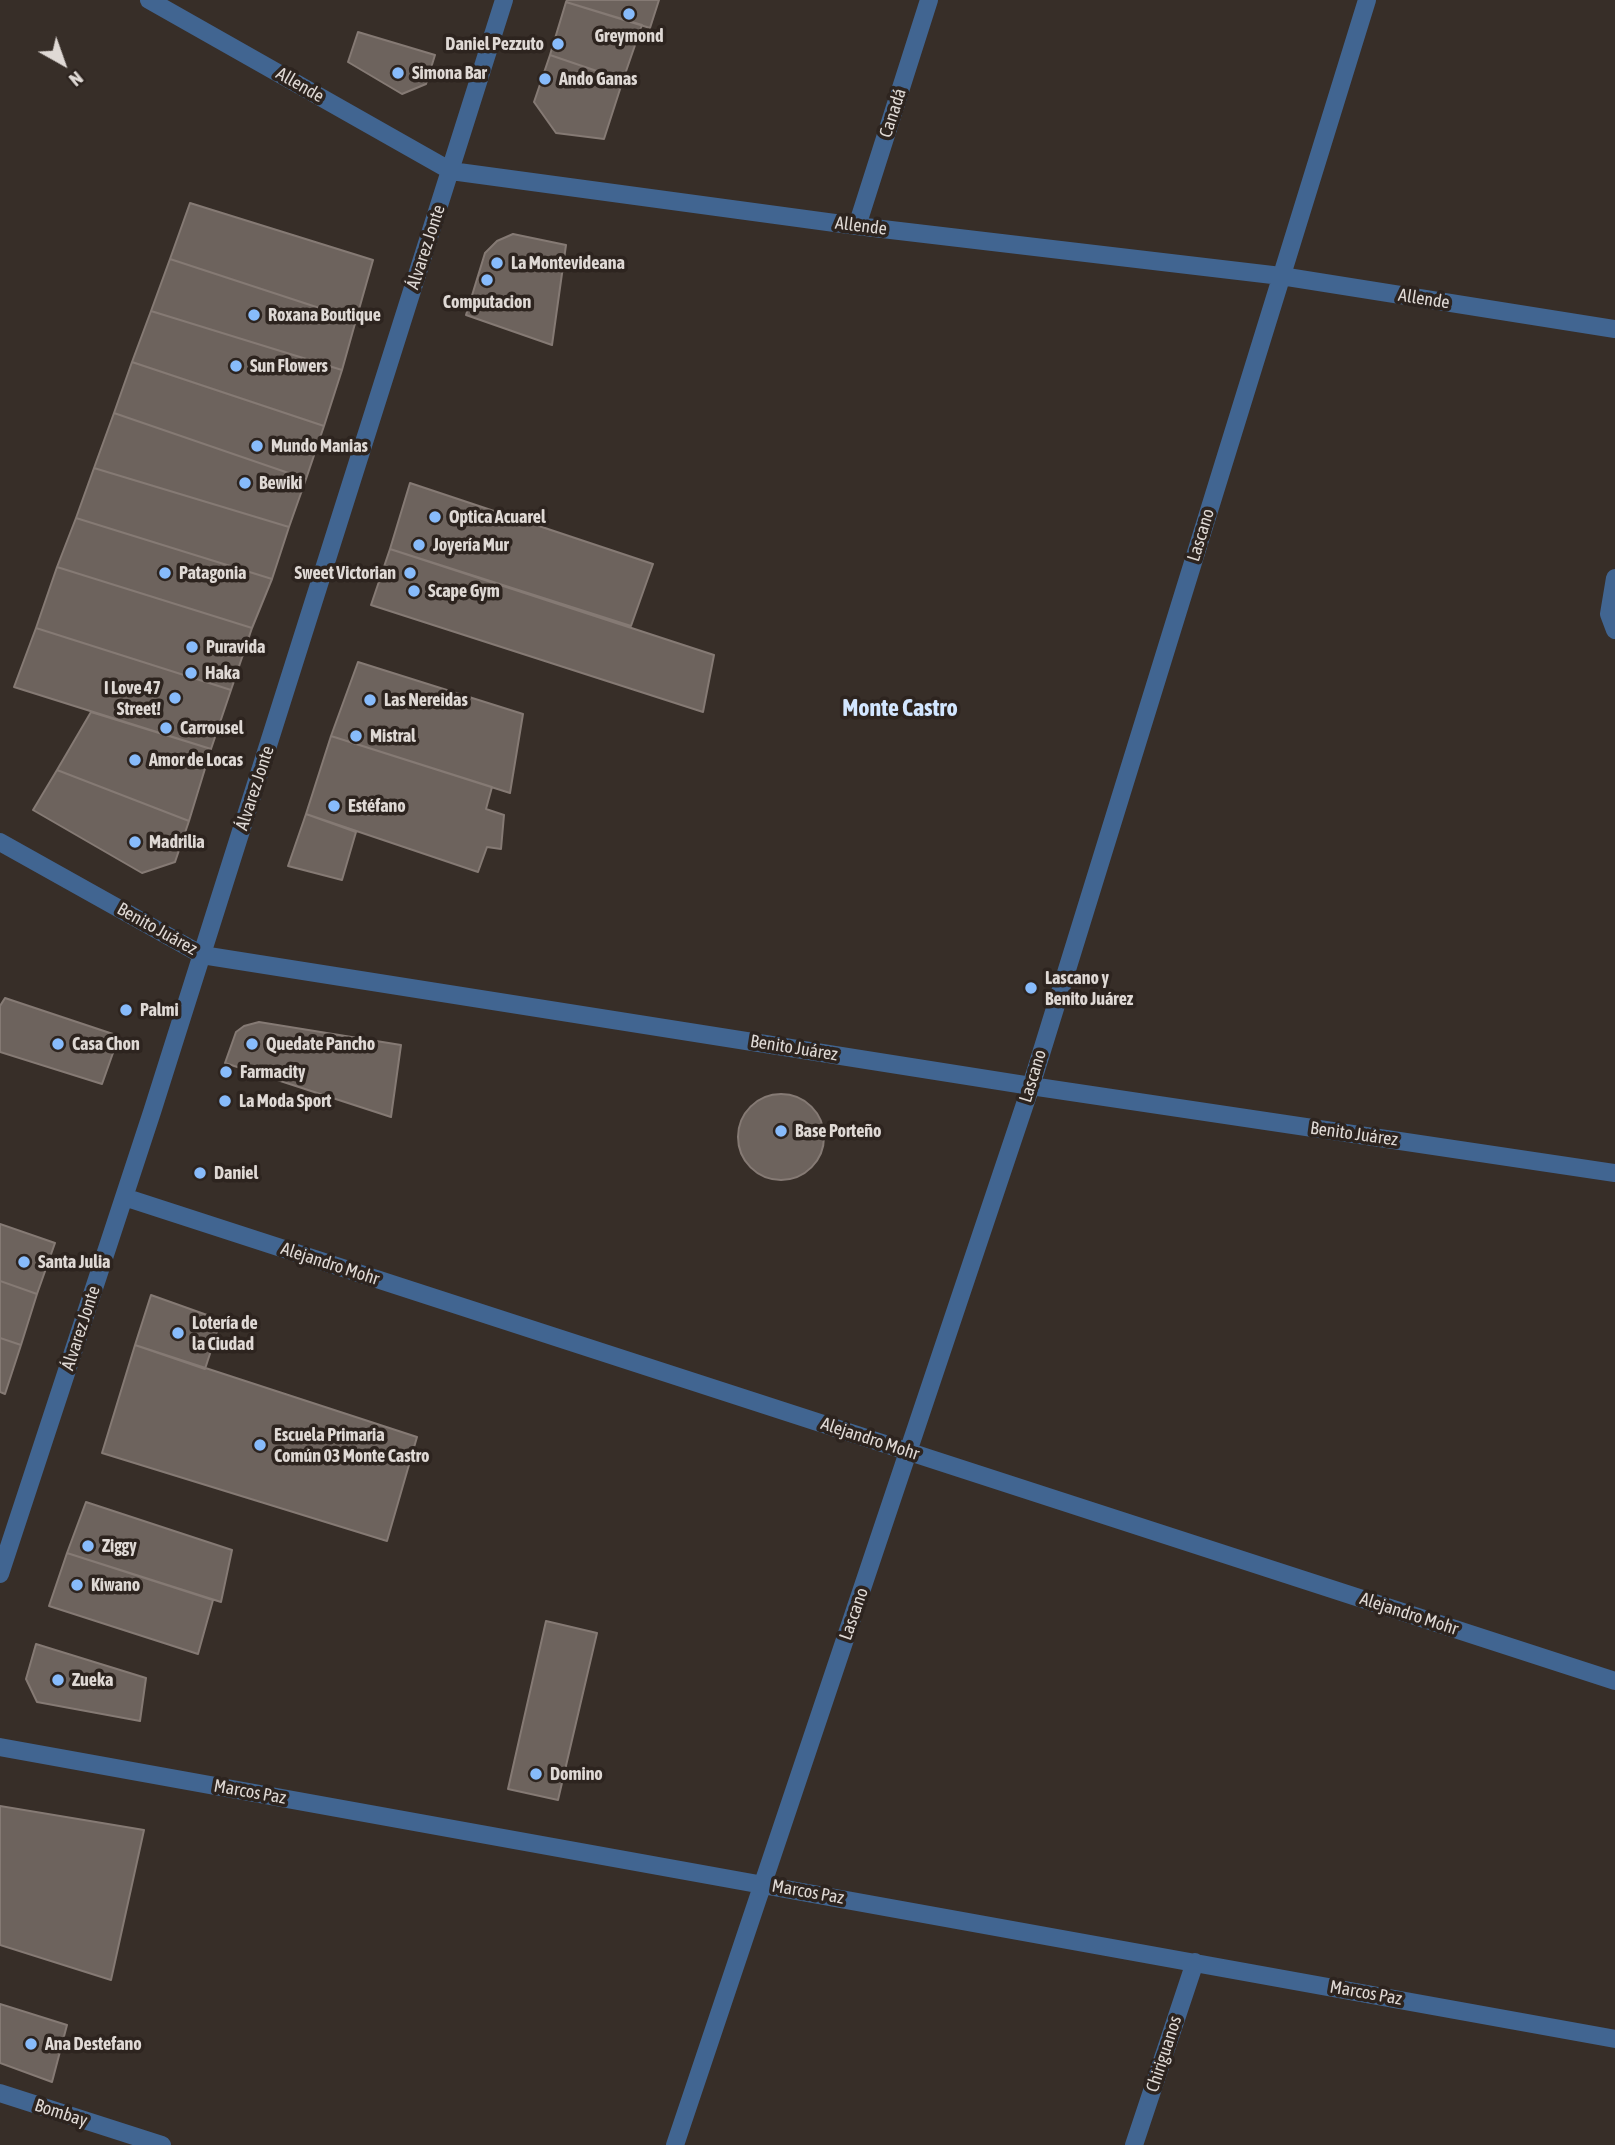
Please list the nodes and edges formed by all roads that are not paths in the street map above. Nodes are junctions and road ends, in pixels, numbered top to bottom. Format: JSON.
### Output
{"nodes":[{"id":1,"x":149,"y":0,"type":"edge"},
{"id":2,"x":505,"y":0,"type":"edge"},
{"id":3,"x":929,"y":0,"type":"edge"},
{"id":4,"x":1367,"y":0,"type":"edge"},
{"id":5,"x":451,"y":171,"type":"junction"},
{"id":6,"x":858,"y":226,"type":"junction"},
{"id":7,"x":1282,"y":276,"type":"junction"},
{"id":8,"x":1615,"y":330,"type":"edge"},
{"id":9,"x":1615,"y":578,"type":"edge"},
{"id":10,"x":1615,"y":630,"type":"edge"},
{"id":11,"x":0,"y":842,"type":"edge"},
{"id":12,"x":202,"y":955,"type":"junction"},
{"id":13,"x":1031,"y":1086,"type":"junction"},
{"id":14,"x":1615,"y":1173,"type":"edge"},
{"id":15,"x":124,"y":1197,"type":"junction"},
{"id":16,"x":909,"y":1452,"type":"junction"},
{"id":17,"x":0,"y":1574,"type":"edge"},
{"id":18,"x":1615,"y":1681,"type":"edge"},
{"id":19,"x":0,"y":1747,"type":"edge"},
{"id":20,"x":763,"y":1884,"type":"junction"},
{"id":21,"x":1195,"y":1962,"type":"junction"},
{"id":22,"x":1615,"y":2039,"type":"edge"},
{"id":23,"x":0,"y":2093,"type":"edge"},
{"id":24,"x":162,"y":2145,"type":"edge"},
{"id":25,"x":675,"y":2145,"type":"edge"},
{"id":26,"x":1134,"y":2145,"type":"edge"}],
"edges":[{"from":1,"to":5,"type":"street","name":"Allende"},
{"from":2,"to":5,"type":"street","name":"Álvarez Jonte"},
{"from":3,"to":6,"type":"street","name":"Canadá"},
{"from":4,"to":7,"type":"street","name":"Lascano"},
{"from":5,"to":6,"type":"street","name":"Allende"},
{"from":5,"to":12,"type":"street","name":"Álvarez Jonte"},
{"from":6,"to":7,"type":"street","name":"Allende"},
{"from":7,"to":8,"type":"street","name":"Allende"},
{"from":7,"to":13,"type":"street","name":"Lascano"},
{"from":9,"to":10,"type":"street"},
{"from":11,"to":12,"type":"street","name":"Benito Juárez"},
{"from":12,"to":13,"type":"street","name":"Benito Juárez"},
{"from":12,"to":15,"type":"street","name":"Álvarez Jonte"},
{"from":13,"to":14,"type":"street","name":"Benito Juárez"},
{"from":13,"to":16,"type":"street","name":"Lascano"},
{"from":15,"to":16,"type":"street","name":"Alejandro Mohr"},
{"from":15,"to":17,"type":"street","name":"Álvarez Jonte"},
{"from":16,"to":18,"type":"street","name":"Alejandro Mohr"},
{"from":16,"to":20,"type":"street","name":"Lascano"},
{"from":19,"to":20,"type":"street","name":"Marcos Paz"},
{"from":20,"to":21,"type":"street","name":"Marcos Paz"},
{"from":20,"to":25,"type":"street","name":"Lascano"},
{"from":21,"to":22,"type":"street","name":"Marcos Paz"},
{"from":21,"to":26,"type":"street","name":"Chiriguanos"},
{"from":23,"to":24,"type":"street","name":"Bombay"}]}
